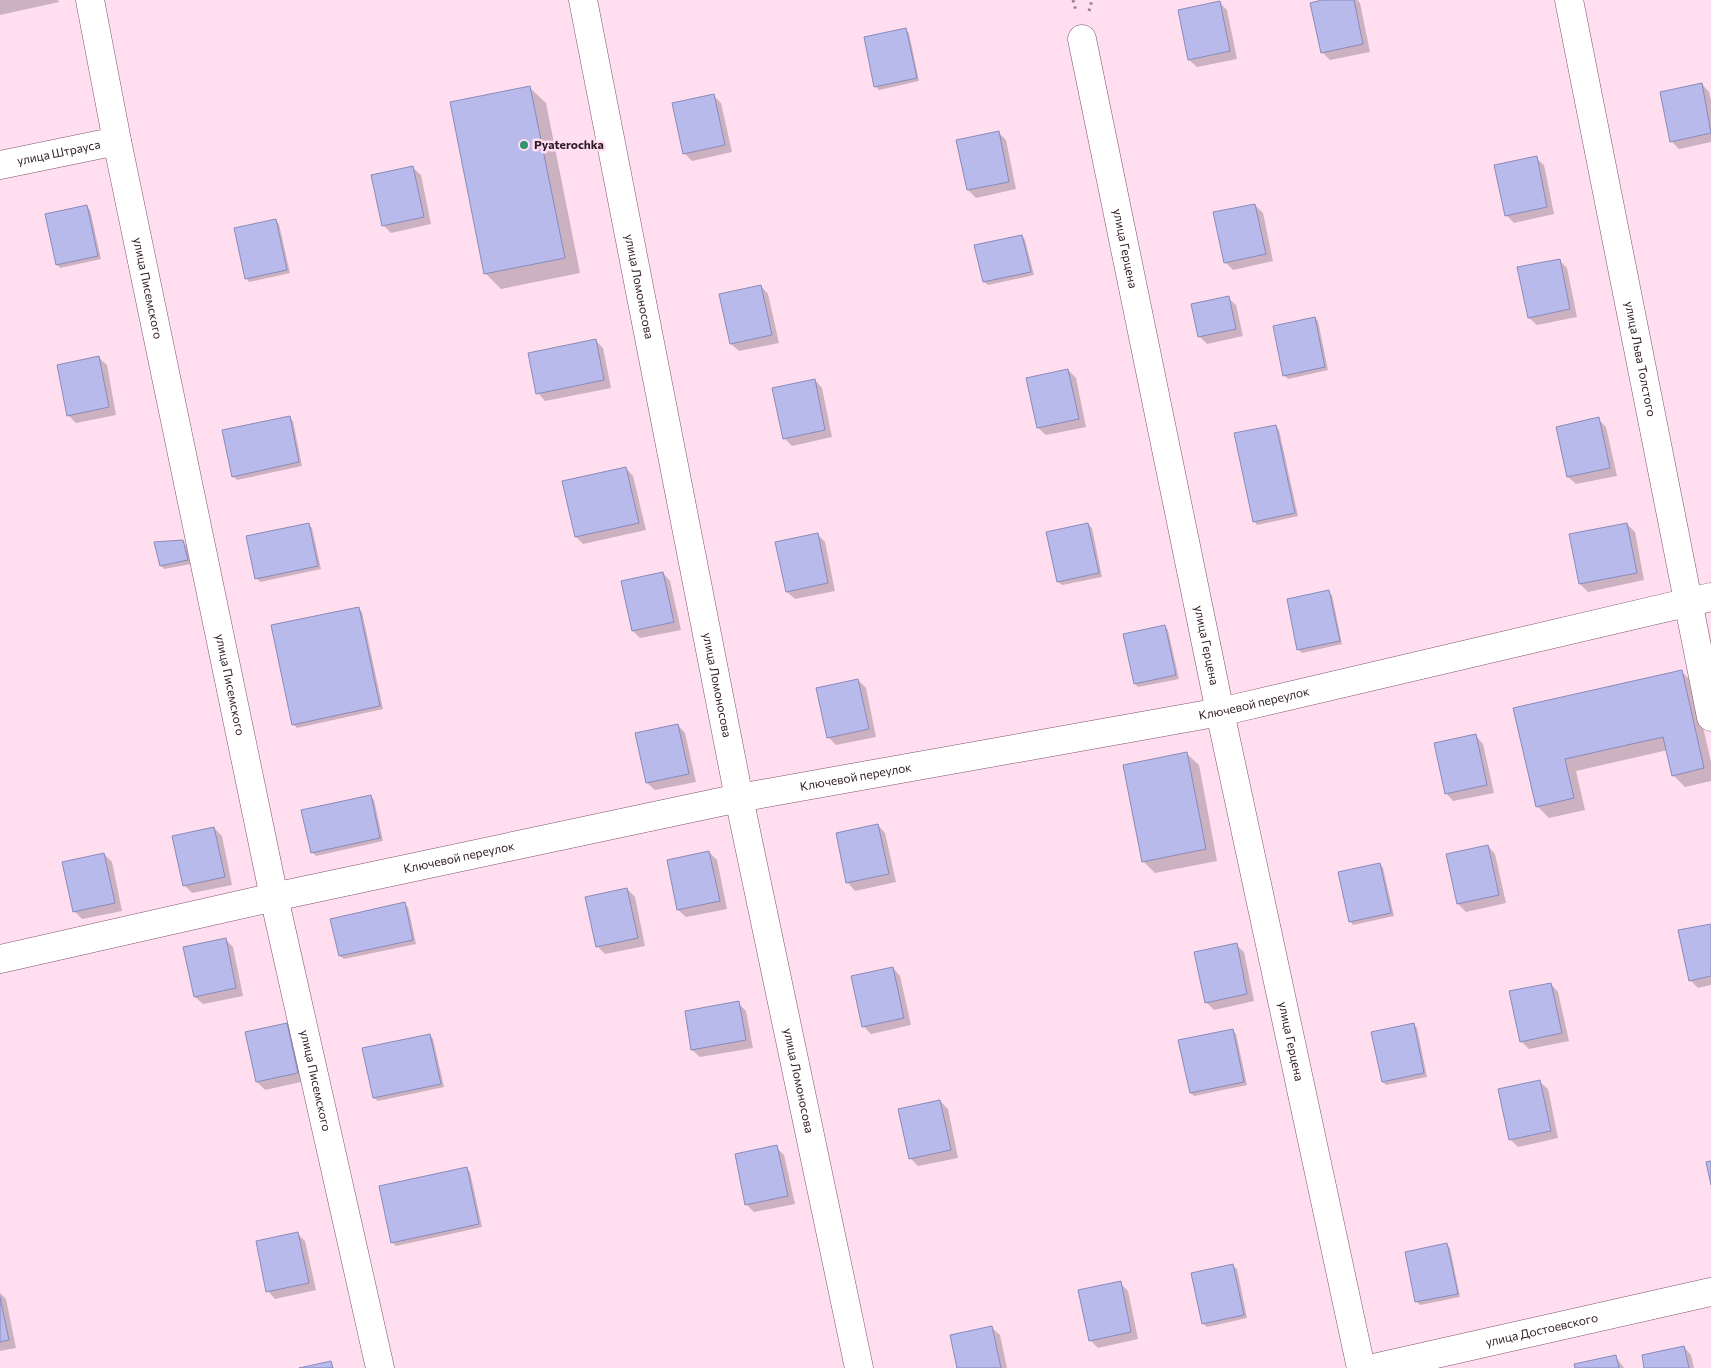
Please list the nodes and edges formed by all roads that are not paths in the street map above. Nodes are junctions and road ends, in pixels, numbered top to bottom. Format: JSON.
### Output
{"nodes":[{"id":1,"x":90,"y":0,"type":"edge"},
{"id":2,"x":583,"y":0,"type":"edge"},
{"id":3,"x":1569,"y":0,"type":"edge"},
{"id":4,"x":1082,"y":39,"type":"dead end"},
{"id":5,"x":117,"y":141,"type":"junction"},
{"id":6,"x":0,"y":165,"type":"edge"},
{"id":7,"x":1699,"y":599,"type":"edge"},
{"id":8,"x":1220,"y":712,"type":"junction"},
{"id":9,"x":1711,"y":717,"type":"edge"},
{"id":10,"x":739,"y":798,"type":"junction"},
{"id":11,"x":274,"y":897,"type":"junction"},
{"id":12,"x":0,"y":959,"type":"edge"},
{"id":13,"x":1711,"y":1292,"type":"edge"},
{"id":14,"x":380,"y":1368,"type":"edge"},
{"id":15,"x":859,"y":1368,"type":"edge"},
{"id":16,"x":1361,"y":1368,"type":"edge"},
{"id":17,"x":1374,"y":1368,"type":"edge"}],
"edges":[{"from":1,"to":5,"type":"street","name":"улица Писемского"},
{"from":2,"to":10,"type":"street","name":"улица Ломоносова"},
{"from":3,"to":7,"type":"street","name":"улица Льва Толстого"},
{"from":4,"to":8,"type":"street","name":"улица Герцена"},
{"from":5,"to":6,"type":"street","name":"улица Штрауса"},
{"from":5,"to":11,"type":"street","name":"улица Писемского"},
{"from":7,"to":8,"type":"street","name":"Ключевой переулок"},
{"from":7,"to":9,"type":"street","name":"улица Льва Толстого"},
{"from":8,"to":10,"type":"street","name":"Ключевой переулок"},
{"from":8,"to":16,"type":"street","name":"улица Герцена"},
{"from":10,"to":11,"type":"street","name":"Ключевой переулок"},
{"from":10,"to":15,"type":"street","name":"улица Ломоносова"},
{"from":11,"to":12,"type":"street","name":"Ключевой переулок"},
{"from":11,"to":14,"type":"street","name":"улица Писемского"},
{"from":13,"to":17,"type":"street","name":"улица Достоевского"}]}
